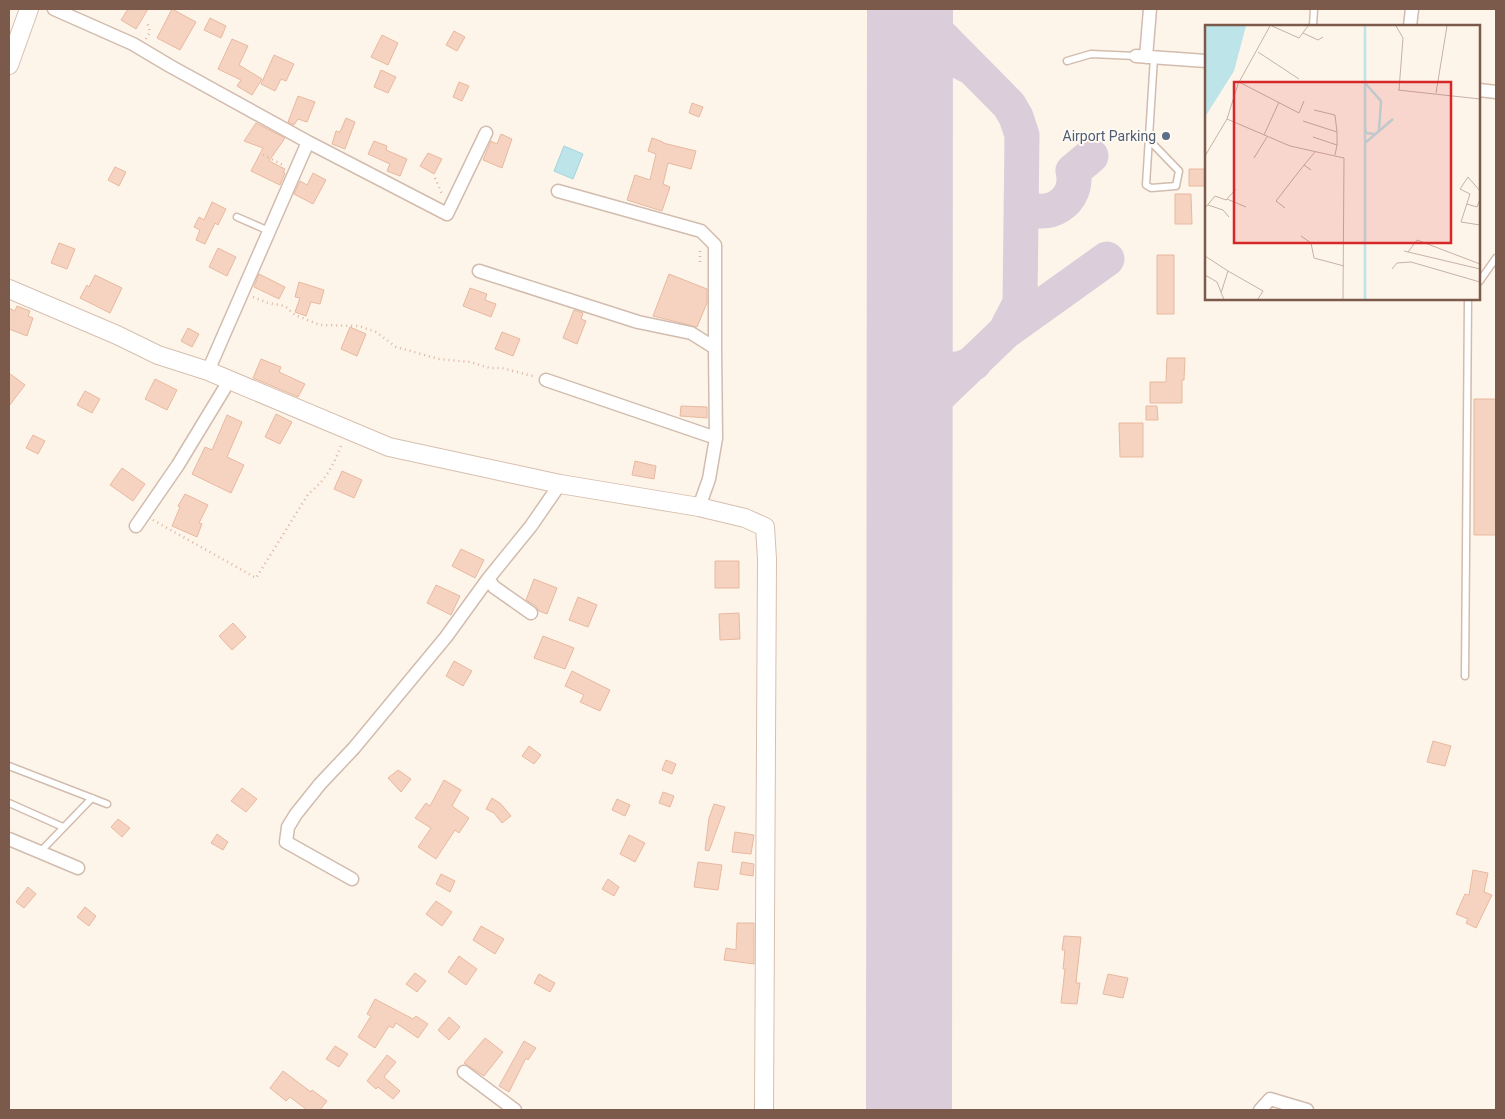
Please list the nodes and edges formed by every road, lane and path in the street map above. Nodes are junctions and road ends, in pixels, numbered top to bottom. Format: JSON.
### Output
{"nodes":[{"id":1,"x":29,"y":9,"type":"edge"},
{"id":2,"x":54,"y":9,"type":"edge"},
{"id":3,"x":1150,"y":9,"type":"edge"},
{"id":4,"x":1314,"y":9,"type":"edge"},
{"id":5,"x":1412,"y":9,"type":"edge"},
{"id":6,"x":147,"y":22,"type":"dead end"},
{"id":7,"x":1312,"y":25,"type":"edge"},
{"id":8,"x":1410,"y":25,"type":"edge"},
{"id":9,"x":141,"y":48,"type":"junction"},
{"id":10,"x":1145,"y":57,"type":"junction"},
{"id":11,"x":1067,"y":61,"type":"dead end"},
{"id":12,"x":1205,"y":62,"type":"edge"},
{"id":13,"x":9,"y":65,"type":"edge"},
{"id":14,"x":1480,"y":90,"type":"edge"},
{"id":15,"x":1496,"y":92,"type":"edge"},
{"id":16,"x":486,"y":133,"type":"dead end"},
{"id":17,"x":1150,"y":141,"type":"junction"},
{"id":18,"x":308,"y":142,"type":"junction"},
{"id":19,"x":264,"y":155,"type":"dead end"},
{"id":20,"x":295,"y":171,"type":"junction"},
{"id":21,"x":558,"y":192,"type":"dead end"},
{"id":22,"x":237,"y":217,"type":"dead end"},
{"id":23,"x":269,"y":231,"type":"junction"},
{"id":24,"x":1496,"y":258,"type":"edge"},
{"id":25,"x":479,"y":271,"type":"dead end"},
{"id":26,"x":1480,"y":281,"type":"edge"},
{"id":27,"x":9,"y":289,"type":"edge"},
{"id":28,"x":243,"y":292,"type":"junction"},
{"id":29,"x":1468,"y":300,"type":"edge"},
{"id":30,"x":715,"y":348,"type":"junction"},
{"id":31,"x":208,"y":371,"type":"junction"},
{"id":32,"x":229,"y":380,"type":"junction"},
{"id":33,"x":546,"y":380,"type":"joint"},
{"id":34,"x":347,"y":430,"type":"junction"},
{"id":35,"x":716,"y":438,"type":"junction"},
{"id":36,"x":560,"y":484,"type":"junction"},
{"id":37,"x":699,"y":507,"type":"junction"},
{"id":38,"x":143,"y":515,"type":"junction"},
{"id":39,"x":136,"y":526,"type":"dead end"},
{"id":40,"x":488,"y":579,"type":"junction"},
{"id":41,"x":530,"y":612,"type":"dead end"},
{"id":42,"x":1465,"y":676,"type":"dead end"},
{"id":43,"x":9,"y":766,"type":"edge"},
{"id":44,"x":92,"y":798,"type":"junction"},
{"id":45,"x":9,"y":804,"type":"edge"},
{"id":46,"x":107,"y":804,"type":"dead end"},
{"id":47,"x":63,"y":826,"type":"junction"},
{"id":48,"x":9,"y":839,"type":"edge"},
{"id":49,"x":39,"y":852,"type":"junction"},
{"id":50,"x":78,"y":868,"type":"dead end"},
{"id":51,"x":352,"y":879,"type":"dead end"},
{"id":52,"x":464,"y":1072,"type":"dead end"},
{"id":53,"x":515,"y":1110,"type":"edge"},
{"id":54,"x":764,"y":1110,"type":"edge"},
{"id":55,"x":1260,"y":1110,"type":"edge"},
{"id":56,"x":1307,"y":1110,"type":"edge"}],
"edges":[{"from":1,"to":13,"type":"street"},
{"from":2,"to":9,"type":"street"},
{"from":3,"to":10,"type":"street"},
{"from":4,"to":7,"type":"lane"},
{"from":5,"to":8,"type":"street"},
{"from":6,"to":9,"type":"path"},
{"from":9,"to":18,"type":"street"},
{"from":10,"to":11,"type":"lane"},
{"from":10,"to":12,"type":"street"},
{"from":10,"to":17,"type":"lane"},
{"from":14,"to":15,"type":"street"},
{"from":16,"to":18,"type":"street"},
{"from":17,"to":17,"type":"lane"},
{"from":18,"to":20,"type":"street"},
{"from":19,"to":20,"type":"path"},
{"from":20,"to":23,"type":"street"},
{"from":21,"to":30,"type":"street"},
{"from":22,"to":23,"type":"lane"},
{"from":23,"to":28,"type":"street"},
{"from":24,"to":26,"type":"lane"},
{"from":25,"to":30,"type":"street"},
{"from":27,"to":31,"type":"street"},
{"from":28,"to":31,"type":"street"},
{"from":28,"to":33,"type":"path"},
{"from":29,"to":42,"type":"lane"},
{"from":30,"to":35,"type":"street"},
{"from":31,"to":32,"type":"street"},
{"from":32,"to":34,"type":"street"},
{"from":32,"to":38,"type":"street"},
{"from":33,"to":35,"type":"street"},
{"from":34,"to":36,"type":"street"},
{"from":34,"to":38,"type":"path"},
{"from":35,"to":37,"type":"street"},
{"from":36,"to":37,"type":"street"},
{"from":36,"to":40,"type":"street"},
{"from":37,"to":54,"type":"street"},
{"from":38,"to":39,"type":"street"},
{"from":40,"to":41,"type":"street"},
{"from":40,"to":51,"type":"street"},
{"from":43,"to":44,"type":"lane"},
{"from":44,"to":46,"type":"lane"},
{"from":44,"to":47,"type":"lane"},
{"from":45,"to":47,"type":"lane"},
{"from":47,"to":49,"type":"lane"},
{"from":48,"to":49,"type":"street"},
{"from":49,"to":50,"type":"street"},
{"from":52,"to":53,"type":"street"},
{"from":55,"to":56,"type":"street"}]}
